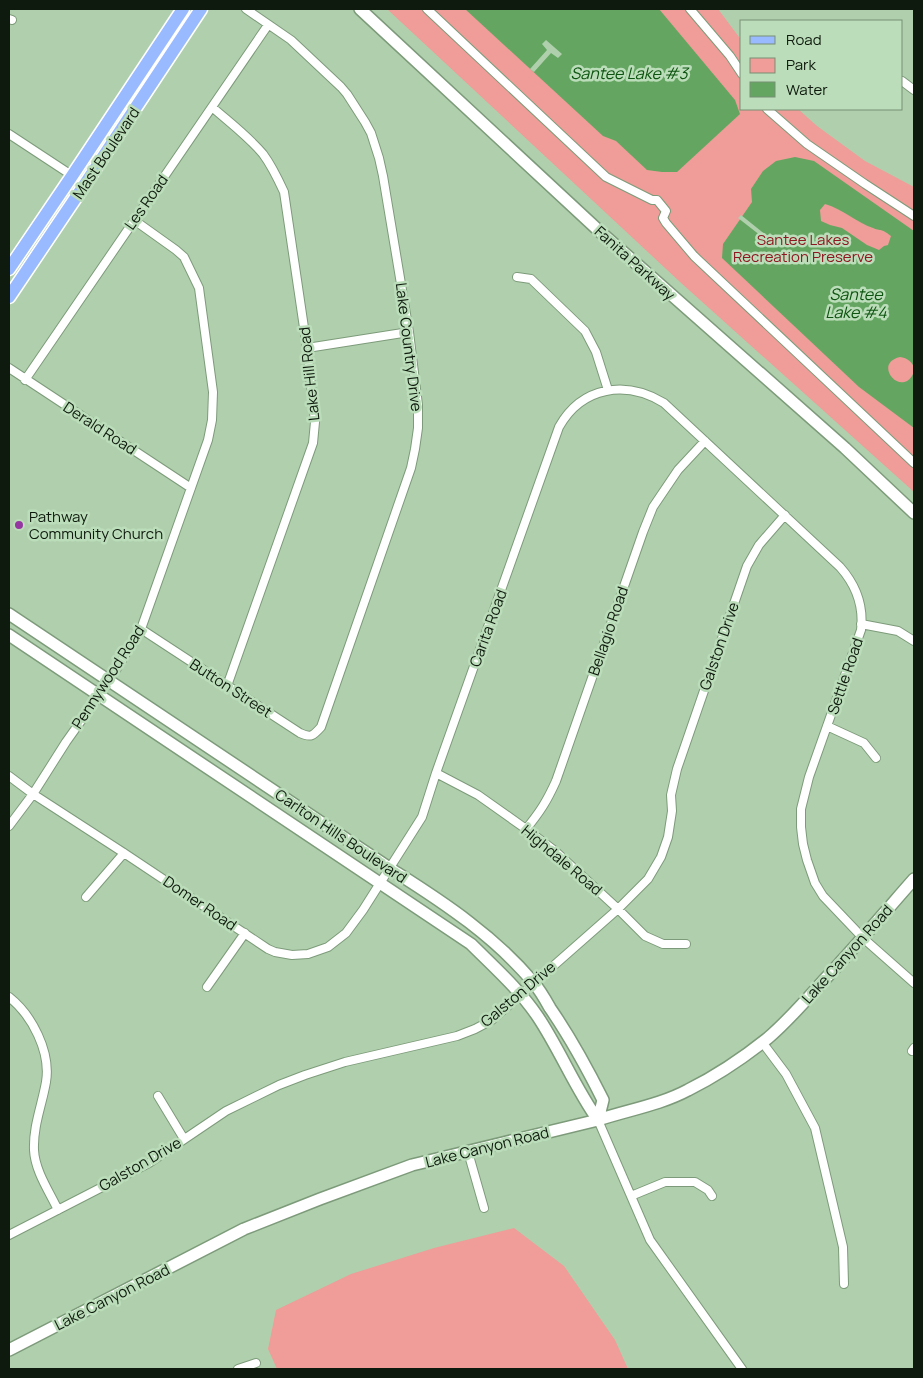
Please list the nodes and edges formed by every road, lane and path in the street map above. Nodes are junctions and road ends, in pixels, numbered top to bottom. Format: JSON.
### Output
{"nodes":[{"id":1,"x":183,"y":9,"type":"edge"},
{"id":2,"x":201,"y":9,"type":"edge"},
{"id":3,"x":246,"y":9,"type":"edge"},
{"id":4,"x":360,"y":9,"type":"edge"},
{"id":5,"x":427,"y":9,"type":"edge"},
{"id":6,"x":690,"y":9,"type":"edge"},
{"id":7,"x":268,"y":25,"type":"junction"},
{"id":8,"x":740,"y":71,"type":"edge"},
{"id":9,"x":903,"y":82,"type":"edge"},
{"id":10,"x":914,"y":90,"type":"edge"},
{"id":11,"x":212,"y":107,"type":"junction"},
{"id":12,"x":768,"y":110,"type":"edge"},
{"id":13,"x":9,"y":134,"type":"edge"},
{"id":14,"x":72,"y":176,"type":"junction"},
{"id":15,"x":85,"y":184,"type":"junction"},
{"id":16,"x":914,"y":216,"type":"edge"},
{"id":17,"x":134,"y":220,"type":"junction"},
{"id":18,"x":9,"y":269,"type":"edge"},
{"id":19,"x":517,"y":277,"type":"dead end"},
{"id":20,"x":9,"y":297,"type":"edge"},
{"id":21,"x":409,"y":332,"type":"junction"},
{"id":22,"x":307,"y":348,"type":"junction"},
{"id":23,"x":9,"y":368,"type":"edge"},
{"id":24,"x":25,"y":380,"type":"junction"},
{"id":25,"x":608,"y":390,"type":"junction"},
{"id":26,"x":705,"y":441,"type":"junction"},
{"id":27,"x":914,"y":463,"type":"edge"},
{"id":28,"x":191,"y":488,"type":"junction"},
{"id":29,"x":914,"y":512,"type":"edge"},
{"id":30,"x":785,"y":515,"type":"junction"},
{"id":31,"x":9,"y":614,"type":"edge"},
{"id":32,"x":862,"y":624,"type":"junction"},
{"id":33,"x":141,"y":629,"type":"junction"},
{"id":34,"x":9,"y":635,"type":"edge"},
{"id":35,"x":914,"y":641,"type":"edge"},
{"id":36,"x":107,"y":680,"type":"junction"},
{"id":37,"x":227,"y":686,"type":"junction"},
{"id":38,"x":98,"y":694,"type":"junction"},
{"id":39,"x":827,"y":726,"type":"junction"},
{"id":40,"x":321,"y":727,"type":"joint"},
{"id":41,"x":876,"y":758,"type":"dead end"},
{"id":42,"x":436,"y":773,"type":"junction"},
{"id":43,"x":9,"y":776,"type":"edge"},
{"id":44,"x":33,"y":794,"type":"junction"},
{"id":45,"x":9,"y":826,"type":"edge"},
{"id":46,"x":526,"y":829,"type":"junction"},
{"id":47,"x":124,"y":853,"type":"junction"},
{"id":48,"x":390,"y":868,"type":"junction"},
{"id":49,"x":914,"y":879,"type":"edge"},
{"id":50,"x":380,"y":882,"type":"junction"},
{"id":51,"x":86,"y":897,"type":"dead end"},
{"id":52,"x":618,"y":908,"type":"junction"},
{"id":53,"x":244,"y":933,"type":"junction"},
{"id":54,"x":863,"y":938,"type":"junction"},
{"id":55,"x":686,"y":944,"type":"dead end"},
{"id":56,"x":534,"y":983,"type":"junction"},
{"id":57,"x":914,"y":983,"type":"edge"},
{"id":58,"x":206,"y":987,"type":"dead end"},
{"id":59,"x":521,"y":995,"type":"junction"},
{"id":60,"x":9,"y":997,"type":"edge"},
{"id":61,"x":762,"y":1042,"type":"junction"},
{"id":62,"x":158,"y":1096,"type":"dead end"},
{"id":63,"x":598,"y":1120,"type":"junction"},
{"id":64,"x":184,"y":1139,"type":"junction"},
{"id":65,"x":468,"y":1152,"type":"junction"},
{"id":66,"x":631,"y":1196,"type":"junction"},
{"id":67,"x":712,"y":1196,"type":"dead end"},
{"id":68,"x":484,"y":1208,"type":"dead end"},
{"id":69,"x":58,"y":1210,"type":"junction"},
{"id":70,"x":9,"y":1235,"type":"edge"},
{"id":71,"x":844,"y":1284,"type":"dead end"},
{"id":72,"x":9,"y":1350,"type":"edge"},
{"id":73,"x":256,"y":1363,"type":"dead end"},
{"id":74,"x":238,"y":1369,"type":"edge"},
{"id":75,"x":742,"y":1369,"type":"edge"}],
"edges":[{"from":1,"to":14,"type":"main road","name":"Mast Boulevard"},
{"from":2,"to":15,"type":"main road","name":"Mast Boulevard"},
{"from":3,"to":7,"type":"street","name":"Lake Country Drive"},
{"from":4,"to":29,"type":"street","name":"Fanita Parkway"},
{"from":5,"to":27,"type":"street"},
{"from":6,"to":8,"type":"street"},
{"from":7,"to":11,"type":"street","name":"Les Road"},
{"from":7,"to":21,"type":"street","name":"Lake Country Drive"},
{"from":9,"to":10,"type":"street"},
{"from":11,"to":17,"type":"street","name":"Les Road"},
{"from":11,"to":22,"type":"street","name":"Lake Hill Road"},
{"from":12,"to":16,"type":"street"},
{"from":13,"to":14,"type":"street"},
{"from":14,"to":15,"type":"street"},
{"from":14,"to":18,"type":"main road","name":"Mast Boulevard"},
{"from":15,"to":20,"type":"main road","name":"Mast Boulevard"},
{"from":17,"to":24,"type":"street","name":"Les Road"},
{"from":17,"to":28,"type":"street","name":"Pennywood Road"},
{"from":19,"to":25,"type":"street"},
{"from":21,"to":22,"type":"street"},
{"from":21,"to":40,"type":"street","name":"Lake Country Drive"},
{"from":22,"to":37,"type":"street","name":"Lake Hill Road"},
{"from":23,"to":24,"type":"street","name":"Derald Road"},
{"from":24,"to":28,"type":"street","name":"Derald Road"},
{"from":25,"to":26,"type":"street","name":"Settle Road"},
{"from":25,"to":42,"type":"street","name":"Carita Road"},
{"from":26,"to":30,"type":"street","name":"Settle Road"},
{"from":26,"to":46,"type":"street","name":"Bellagio Road"},
{"from":28,"to":33,"type":"street","name":"Pennywood Road"},
{"from":30,"to":32,"type":"street","name":"Settle Road"},
{"from":30,"to":52,"type":"street","name":"Galston Drive"},
{"from":31,"to":36,"type":"street","name":"Carlton Hills Boulevard"},
{"from":32,"to":35,"type":"street"},
{"from":32,"to":39,"type":"street","name":"Settle Road"},
{"from":33,"to":36,"type":"street","name":"Pennywood Road"},
{"from":33,"to":37,"type":"street","name":"Button Street"},
{"from":34,"to":38,"type":"street","name":"Carlton Hills Boulevard"},
{"from":36,"to":38,"type":"street","name":"Pennywood Road"},
{"from":36,"to":48,"type":"street","name":"Carlton Hills Boulevard"},
{"from":37,"to":40,"type":"street","name":"Button Street"},
{"from":38,"to":44,"type":"street","name":"Pennywood Road"},
{"from":38,"to":50,"type":"street","name":"Carlton Hills Boulevard"},
{"from":39,"to":41,"type":"street"},
{"from":39,"to":54,"type":"street","name":"Settle Road"},
{"from":42,"to":46,"type":"street","name":"Highdale Road"},
{"from":42,"to":48,"type":"street","name":"Carita Road"},
{"from":43,"to":44,"type":"street","name":"Domer Road"},
{"from":44,"to":45,"type":"street","name":"Pennywood Road"},
{"from":44,"to":47,"type":"street","name":"Domer Road"},
{"from":46,"to":52,"type":"street","name":"Highdale Road"},
{"from":47,"to":51,"type":"street"},
{"from":47,"to":53,"type":"street","name":"Domer Road"},
{"from":48,"to":50,"type":"street","name":"Carita Road"},
{"from":48,"to":56,"type":"street","name":"Carlton Hills Boulevard"},
{"from":49,"to":54,"type":"street","name":"Lake Canyon Road"},
{"from":50,"to":53,"type":"street","name":"Domer Road"},
{"from":50,"to":59,"type":"street","name":"Carlton Hills Boulevard"},
{"from":52,"to":55,"type":"street","name":"Highdale Road"},
{"from":52,"to":56,"type":"street","name":"Galston Drive"},
{"from":53,"to":58,"type":"street"},
{"from":54,"to":57,"type":"street","name":"Settle Road"},
{"from":54,"to":61,"type":"street","name":"Lake Canyon Road"},
{"from":56,"to":59,"type":"street","name":"Galston Drive"},
{"from":56,"to":63,"type":"street","name":"Carlton Hills Boulevard"},
{"from":59,"to":63,"type":"street","name":"Carlton Hills Boulevard"},
{"from":59,"to":64,"type":"street","name":"Galston Drive"},
{"from":60,"to":69,"type":"street"},
{"from":61,"to":63,"type":"street","name":"Lake Canyon Road"},
{"from":61,"to":71,"type":"street"},
{"from":62,"to":64,"type":"street"},
{"from":63,"to":65,"type":"street","name":"Lake Canyon Road"},
{"from":63,"to":66,"type":"street","name":"Carlton Hills Boulevard"},
{"from":64,"to":69,"type":"street","name":"Galston Drive"},
{"from":65,"to":68,"type":"street"},
{"from":65,"to":72,"type":"street","name":"Lake Canyon Road"},
{"from":66,"to":67,"type":"street"},
{"from":66,"to":75,"type":"street","name":"Carlton Hills Boulevard"},
{"from":69,"to":70,"type":"street","name":"Galston Drive"},
{"from":73,"to":74,"type":"street"}]}
